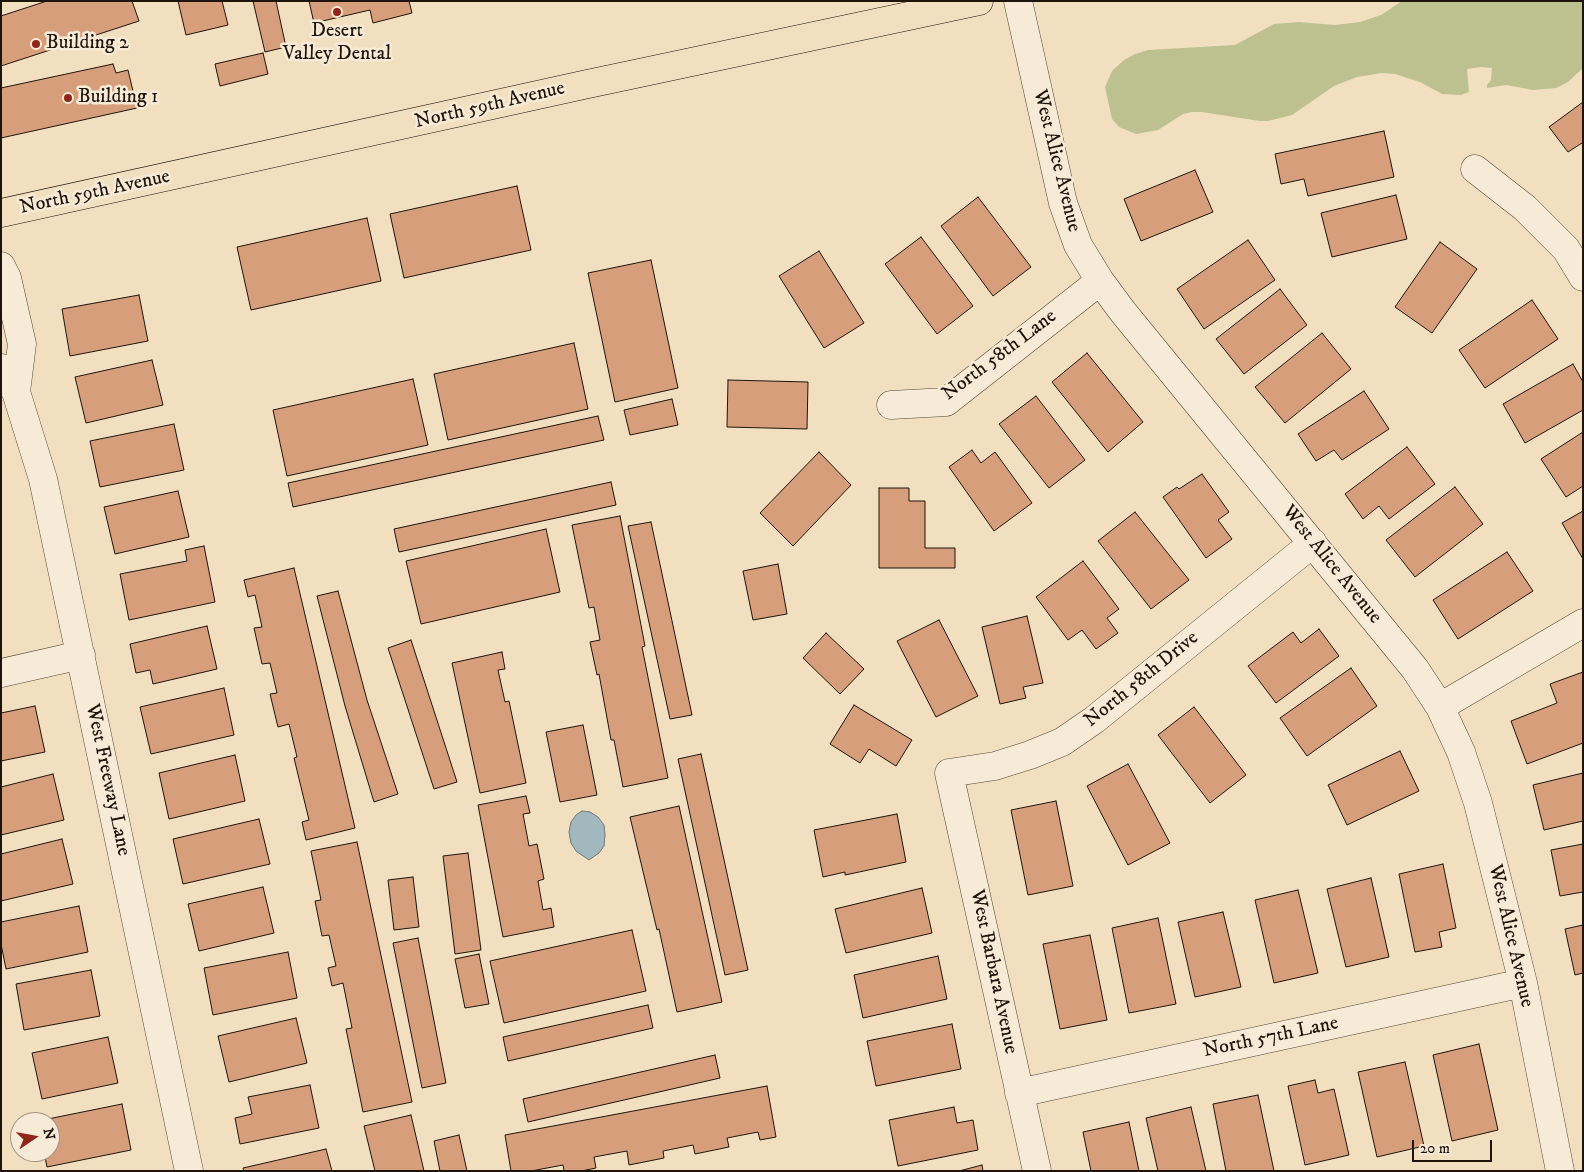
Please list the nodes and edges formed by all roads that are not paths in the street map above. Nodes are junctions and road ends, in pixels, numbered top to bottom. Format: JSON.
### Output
{"nodes":[{"id":1,"x":979,"y":1,"type":"edge"},
{"id":2,"x":1018,"y":1,"type":"edge"},
{"id":3,"x":1475,"y":170,"type":"dead end"},
{"id":4,"x":1,"y":213,"type":"edge"},
{"id":5,"x":1,"y":266,"type":"edge"},
{"id":6,"x":1583,"y":277,"type":"edge"},
{"id":7,"x":1100,"y":281,"type":"junction"},
{"id":8,"x":1,"y":368,"type":"edge"},
{"id":9,"x":16,"y":392,"type":"junction"},
{"id":10,"x":891,"y":405,"type":"dead end"},
{"id":11,"x":1312,"y":543,"type":"junction"},
{"id":12,"x":1583,"y":623,"type":"edge"},
{"id":13,"x":81,"y":655,"type":"junction"},
{"id":14,"x":1,"y":673,"type":"edge"},
{"id":15,"x":1440,"y":707,"type":"junction"},
{"id":16,"x":949,"y":773,"type":"joint"},
{"id":17,"x":1523,"y":983,"type":"junction"},
{"id":18,"x":1019,"y":1093,"type":"junction"},
{"id":19,"x":190,"y":1171,"type":"edge"},
{"id":20,"x":1036,"y":1171,"type":"edge"},
{"id":21,"x":1560,"y":1171,"type":"edge"}],
"edges":[{"from":1,"to":4,"type":"main road","name":"North 59th Avenue"},
{"from":2,"to":7,"type":"street","name":"West Alice Avenue"},
{"from":3,"to":6,"type":"street"},
{"from":5,"to":9,"type":"street","name":"West Freeway Lane"},
{"from":7,"to":10,"type":"street","name":"North 58th Lane"},
{"from":7,"to":11,"type":"street","name":"West Alice Avenue"},
{"from":8,"to":9,"type":"street","name":"West Freeway Lane"},
{"from":9,"to":13,"type":"street","name":"West Freeway Lane"},
{"from":11,"to":15,"type":"street","name":"West Alice Avenue"},
{"from":11,"to":16,"type":"street","name":"North 58th Drive"},
{"from":12,"to":15,"type":"street"},
{"from":13,"to":14,"type":"street"},
{"from":13,"to":19,"type":"street","name":"West Freeway Lane"},
{"from":15,"to":17,"type":"street","name":"West Alice Avenue"},
{"from":16,"to":18,"type":"street","name":"West Barbara Avenue"},
{"from":17,"to":18,"type":"street","name":"North 57th Lane"},
{"from":17,"to":21,"type":"street","name":"West Alice Avenue"},
{"from":18,"to":20,"type":"street","name":"West Barbara Avenue"}]}
